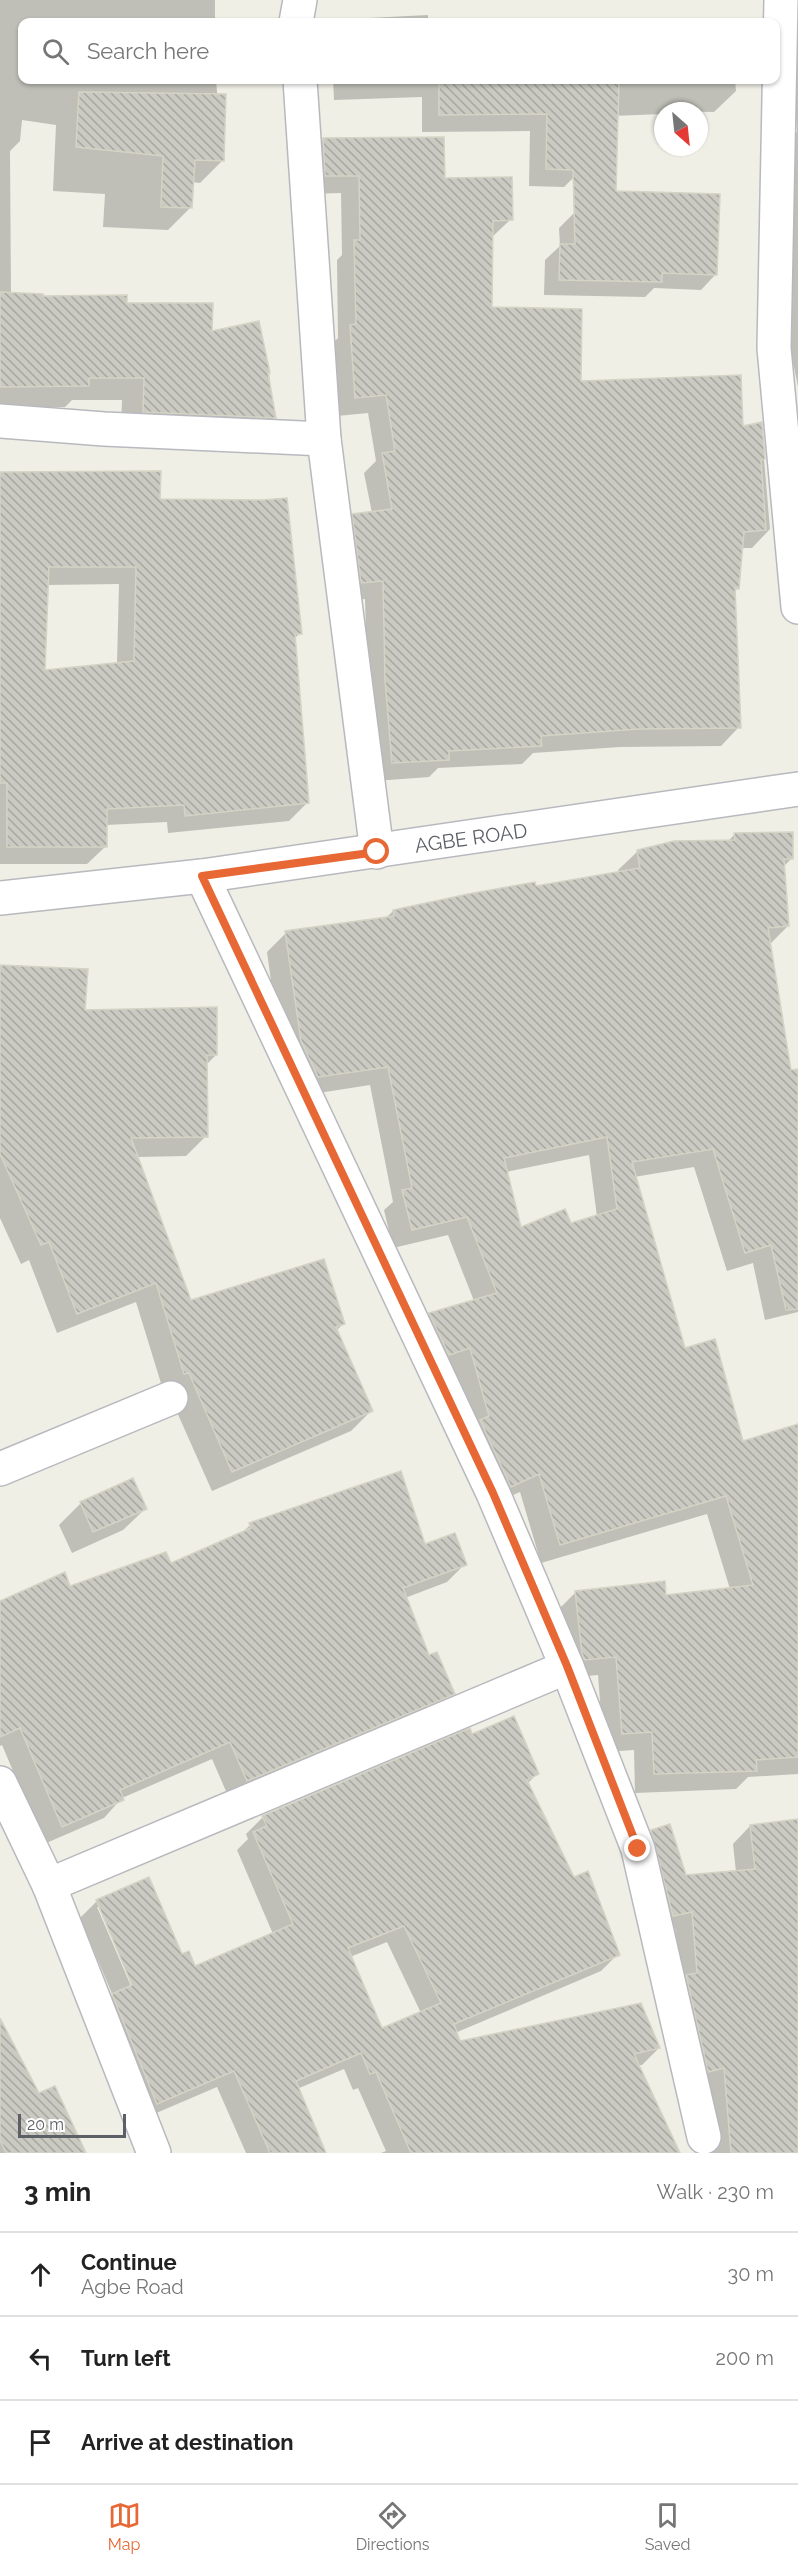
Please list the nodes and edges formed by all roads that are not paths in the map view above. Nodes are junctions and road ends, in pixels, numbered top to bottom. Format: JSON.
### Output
{"nodes":[{"id":1,"x":300,"y":0,"type":"edge"},
{"id":2,"x":782,"y":0,"type":"edge"},
{"id":3,"x":297,"y":18,"type":"edge"},
{"id":4,"x":300,"y":84,"type":"edge"},
{"id":5,"x":786,"y":346,"type":"edge"},
{"id":6,"x":0,"y":421,"type":"edge"},
{"id":7,"x":324,"y":439,"type":"junction"},
{"id":8,"x":798,"y":607,"type":"edge"},
{"id":9,"x":798,"y":789,"type":"edge"},
{"id":10,"x":377,"y":852,"type":"junction"},
{"id":11,"x":202,"y":876,"type":"junction"},
{"id":12,"x":0,"y":898,"type":"edge"},
{"id":13,"x":171,"y":1398,"type":"dead end"},
{"id":14,"x":0,"y":1468,"type":"edge"},
{"id":15,"x":567,"y":1666,"type":"junction"},
{"id":16,"x":0,"y":1783,"type":"edge"},
{"id":17,"x":49,"y":1885,"type":"junction"},
{"id":18,"x":704,"y":2137,"type":"dead end"},
{"id":19,"x":154,"y":2153,"type":"edge"}],
"edges":[{"from":1,"to":3,"type":"street"},
{"from":2,"to":5,"type":"street"},
{"from":4,"to":7,"type":"street"},
{"from":5,"to":8,"type":"street"},
{"from":6,"to":7,"type":"street"},
{"from":7,"to":10,"type":"street"},
{"from":9,"to":10,"type":"street","name":"AGBE ROAD"},
{"from":10,"to":11,"type":"street","name":"AGBE ROAD"},
{"from":11,"to":12,"type":"street","name":"AGBE ROAD"},
{"from":11,"to":15,"type":"street"},
{"from":13,"to":14,"type":"street"},
{"from":15,"to":17,"type":"street"},
{"from":15,"to":18,"type":"street"},
{"from":16,"to":17,"type":"street"},
{"from":17,"to":19,"type":"street"}]}
